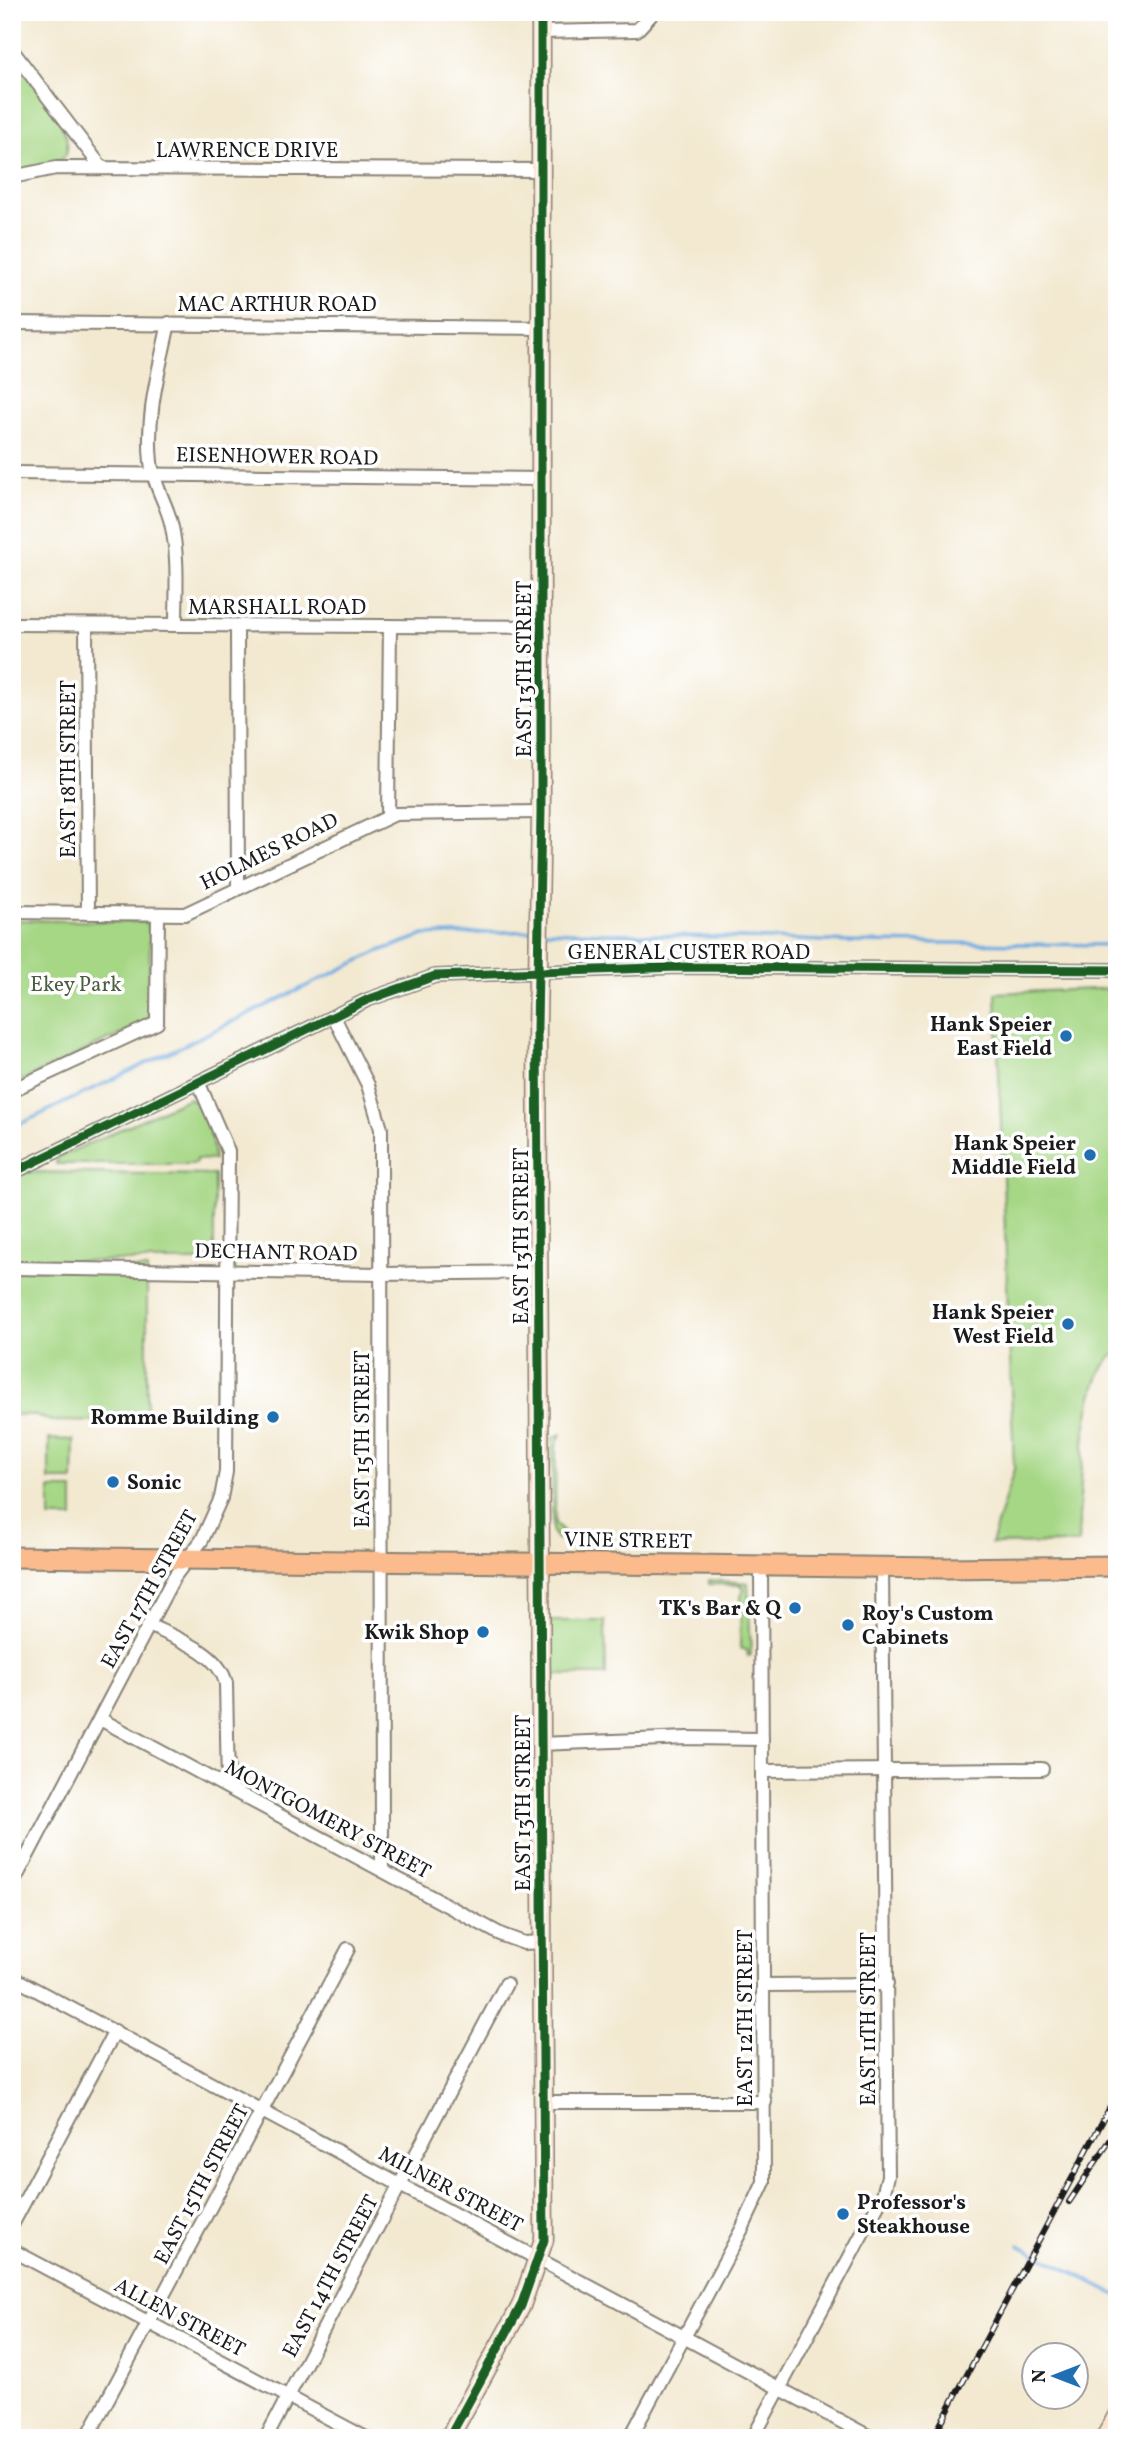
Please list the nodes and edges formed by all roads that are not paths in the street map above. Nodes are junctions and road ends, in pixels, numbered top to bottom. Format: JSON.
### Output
{"nodes":[{"id":1,"x":541,"y":12,"type":"edge"},
{"id":2,"x":654,"y":12,"type":"edge"},
{"id":3,"x":541,"y":32,"type":"junction"},
{"id":4,"x":12,"y":50,"type":"edge"},
{"id":5,"x":102,"y":168,"type":"junction"},
{"id":6,"x":541,"y":170,"type":"junction"},
{"id":7,"x":12,"y":177,"type":"edge"},
{"id":8,"x":12,"y":323,"type":"edge"},
{"id":9,"x":169,"y":323,"type":"junction"},
{"id":10,"x":541,"y":327,"type":"junction"},
{"id":11,"x":12,"y":473,"type":"edge"},
{"id":12,"x":153,"y":474,"type":"junction"},
{"id":13,"x":541,"y":479,"type":"junction"},
{"id":14,"x":12,"y":624,"type":"edge"},
{"id":15,"x":86,"y":625,"type":"junction"},
{"id":16,"x":176,"y":625,"type":"junction"},
{"id":17,"x":237,"y":626,"type":"junction"},
{"id":18,"x":390,"y":626,"type":"junction"},
{"id":19,"x":541,"y":627,"type":"junction"},
{"id":20,"x":541,"y":812,"type":"junction"},
{"id":21,"x":388,"y":816,"type":"junction"},
{"id":22,"x":238,"y":888,"type":"junction"},
{"id":23,"x":12,"y":912,"type":"edge"},
{"id":24,"x":88,"y":913,"type":"junction"},
{"id":25,"x":158,"y":914,"type":"junction"},
{"id":26,"x":1117,"y":970,"type":"edge"},
{"id":27,"x":539,"y":971,"type":"junction"},
{"id":28,"x":334,"y":1017,"type":"junction"},
{"id":29,"x":199,"y":1084,"type":"junction"},
{"id":30,"x":12,"y":1090,"type":"edge"},
{"id":31,"x":12,"y":1173,"type":"edge"},
{"id":32,"x":12,"y":1268,"type":"edge"},
{"id":33,"x":539,"y":1272,"type":"junction"},
{"id":34,"x":227,"y":1273,"type":"junction"},
{"id":35,"x":381,"y":1274,"type":"junction"},
{"id":36,"x":12,"y":1556,"type":"edge"},
{"id":37,"x":187,"y":1559,"type":"junction"},
{"id":38,"x":382,"y":1560,"type":"junction"},
{"id":39,"x":539,"y":1561,"type":"junction"},
{"id":40,"x":761,"y":1565,"type":"junction"},
{"id":41,"x":1117,"y":1566,"type":"edge"},
{"id":42,"x":883,"y":1567,"type":"junction"},
{"id":43,"x":149,"y":1625,"type":"junction"},
{"id":44,"x":100,"y":1719,"type":"junction"},
{"id":45,"x":762,"y":1739,"type":"junction"},
{"id":46,"x":540,"y":1744,"type":"junction"},
{"id":47,"x":1042,"y":1769,"type":"dead end"},
{"id":48,"x":762,"y":1771,"type":"junction"},
{"id":49,"x":885,"y":1771,"type":"junction"},
{"id":50,"x":228,"y":1787,"type":"junction"},
{"id":51,"x":382,"y":1870,"type":"junction"},
{"id":52,"x":12,"y":1885,"type":"edge"},
{"id":53,"x":541,"y":1942,"type":"junction"},
{"id":54,"x":348,"y":1949,"type":"dead end"},
{"id":55,"x":12,"y":1977,"type":"edge"},
{"id":56,"x":506,"y":1984,"type":"dead end"},
{"id":57,"x":887,"y":1984,"type":"junction"},
{"id":58,"x":764,"y":1985,"type":"junction"},
{"id":59,"x":115,"y":2032,"type":"junction"},
{"id":60,"x":543,"y":2102,"type":"junction"},
{"id":61,"x":765,"y":2102,"type":"junction"},
{"id":62,"x":262,"y":2110,"type":"junction"},
{"id":63,"x":401,"y":2185,"type":"junction"},
{"id":64,"x":12,"y":2225,"type":"edge"},
{"id":65,"x":12,"y":2250,"type":"edge"},
{"id":66,"x":540,"y":2258,"type":"junction"},
{"id":67,"x":148,"y":2322,"type":"junction"},
{"id":68,"x":685,"y":2336,"type":"junction"},
{"id":69,"x":779,"y":2388,"type":"junction"},
{"id":70,"x":287,"y":2397,"type":"junction"},
{"id":71,"x":1117,"y":2416,"type":"edge"},
{"id":72,"x":87,"y":2438,"type":"edge"},
{"id":73,"x":266,"y":2438,"type":"edge"},
{"id":74,"x":366,"y":2438,"type":"edge"},
{"id":75,"x":449,"y":2438,"type":"edge"},
{"id":76,"x":630,"y":2438,"type":"edge"},
{"id":77,"x":753,"y":2438,"type":"edge"},
{"id":78,"x":872,"y":2438,"type":"edge"},
{"id":79,"x":1105,"y":2438,"type":"edge"}],
"edges":[{"from":1,"to":3,"type":"street","name":"EAST 13TH STREET"},
{"from":2,"to":3,"type":"street"},
{"from":3,"to":6,"type":"street","name":"EAST 13TH STREET"},
{"from":4,"to":5,"type":"street"},
{"from":5,"to":6,"type":"street","name":"LAWRENCE DRIVE"},
{"from":5,"to":7,"type":"street","name":"LAWRENCE DRIVE"},
{"from":6,"to":10,"type":"street","name":"EAST 13TH STREET"},
{"from":8,"to":9,"type":"street","name":"MAC ARTHUR ROAD"},
{"from":9,"to":10,"type":"street","name":"MAC ARTHUR ROAD"},
{"from":9,"to":12,"type":"street"},
{"from":10,"to":13,"type":"street","name":"EAST 13TH STREET"},
{"from":11,"to":12,"type":"street","name":"EISENHOWER ROAD"},
{"from":12,"to":13,"type":"street","name":"EISENHOWER ROAD"},
{"from":12,"to":16,"type":"street"},
{"from":13,"to":19,"type":"street","name":"EAST 13TH STREET"},
{"from":14,"to":15,"type":"street","name":"MARSHALL ROAD"},
{"from":15,"to":16,"type":"street","name":"MARSHALL ROAD"},
{"from":15,"to":24,"type":"street","name":"EAST 18TH STREET"},
{"from":16,"to":17,"type":"street","name":"MARSHALL ROAD"},
{"from":17,"to":18,"type":"street","name":"MARSHALL ROAD"},
{"from":17,"to":22,"type":"street"},
{"from":18,"to":19,"type":"street","name":"MARSHALL ROAD"},
{"from":18,"to":21,"type":"street"},
{"from":19,"to":20,"type":"street","name":"EAST 13TH STREET"},
{"from":20,"to":21,"type":"street","name":"HOLMES ROAD"},
{"from":20,"to":27,"type":"street","name":"EAST 13TH STREET"},
{"from":21,"to":22,"type":"street","name":"HOLMES ROAD"},
{"from":22,"to":25,"type":"street","name":"HOLMES ROAD"},
{"from":23,"to":24,"type":"street","name":"HOLMES ROAD"},
{"from":24,"to":25,"type":"street","name":"HOLMES ROAD"},
{"from":25,"to":30,"type":"street"},
{"from":26,"to":27,"type":"street","name":"GENERAL CUSTER ROAD"},
{"from":27,"to":28,"type":"street","name":"GENERAL CUSTER ROAD"},
{"from":27,"to":33,"type":"street","name":"EAST 13TH STREET"},
{"from":28,"to":29,"type":"street","name":"GENERAL CUSTER ROAD"},
{"from":28,"to":35,"type":"street","name":"EAST 15TH STREET"},
{"from":29,"to":31,"type":"street","name":"GENERAL CUSTER ROAD"},
{"from":29,"to":34,"type":"street","name":"EAST 17TH STREET"},
{"from":32,"to":34,"type":"street","name":"DECHANT ROAD"},
{"from":33,"to":35,"type":"street","name":"DECHANT ROAD"},
{"from":33,"to":39,"type":"street","name":"EAST 13TH STREET"},
{"from":34,"to":35,"type":"street","name":"DECHANT ROAD"},
{"from":34,"to":37,"type":"street","name":"EAST 17TH STREET"},
{"from":35,"to":38,"type":"street","name":"EAST 15TH STREET"},
{"from":36,"to":37,"type":"main road","name":"VINE STREET"},
{"from":37,"to":38,"type":"main road","name":"VINE STREET"},
{"from":37,"to":43,"type":"street","name":"EAST 17TH STREET"},
{"from":38,"to":39,"type":"main road","name":"VINE STREET"},
{"from":38,"to":51,"type":"street","name":"EAST 15TH STREET"},
{"from":39,"to":40,"type":"main road","name":"VINE STREET"},
{"from":39,"to":46,"type":"street","name":"EAST 13TH STREET"},
{"from":40,"to":42,"type":"main road","name":"VINE STREET"},
{"from":40,"to":45,"type":"street","name":"EAST 12TH STREET"},
{"from":41,"to":42,"type":"main road","name":"VINE STREET"},
{"from":42,"to":49,"type":"street","name":"EAST 11TH STREET"},
{"from":43,"to":44,"type":"street","name":"EAST 17TH STREET"},
{"from":43,"to":50,"type":"street"},
{"from":44,"to":50,"type":"street","name":"MONTGOMERY STREET"},
{"from":44,"to":52,"type":"street","name":"EAST 17TH STREET"},
{"from":45,"to":46,"type":"street"},
{"from":45,"to":48,"type":"street","name":"EAST 12TH STREET"},
{"from":46,"to":53,"type":"street","name":"EAST 13TH STREET"},
{"from":47,"to":49,"type":"street"},
{"from":48,"to":49,"type":"street"},
{"from":48,"to":58,"type":"street","name":"EAST 12TH STREET"},
{"from":49,"to":57,"type":"street","name":"EAST 11TH STREET"},
{"from":50,"to":51,"type":"street","name":"MONTGOMERY STREET"},
{"from":51,"to":53,"type":"street","name":"MONTGOMERY STREET"},
{"from":53,"to":60,"type":"street","name":"EAST 13TH STREET"},
{"from":54,"to":62,"type":"street","name":"EAST 15TH STREET"},
{"from":55,"to":59,"type":"street","name":"MILNER STREET"},
{"from":56,"to":63,"type":"street","name":"EAST 14TH STREET"},
{"from":57,"to":58,"type":"street"},
{"from":57,"to":69,"type":"street","name":"EAST 11TH STREET"},
{"from":58,"to":61,"type":"street","name":"EAST 12TH STREET"},
{"from":59,"to":62,"type":"street","name":"MILNER STREET"},
{"from":59,"to":64,"type":"street"},
{"from":60,"to":61,"type":"street"},
{"from":60,"to":66,"type":"street","name":"EAST 13TH STREET"},
{"from":61,"to":68,"type":"street","name":"EAST 12TH STREET"},
{"from":62,"to":63,"type":"street","name":"MILNER STREET"},
{"from":62,"to":67,"type":"street","name":"EAST 15TH STREET"},
{"from":63,"to":66,"type":"street","name":"MILNER STREET"},
{"from":63,"to":70,"type":"street","name":"EAST 14TH STREET"},
{"from":65,"to":67,"type":"street","name":"ALLEN STREET"},
{"from":66,"to":68,"type":"street","name":"MILNER STREET"},
{"from":66,"to":75,"type":"street","name":"EAST 13TH STREET"},
{"from":67,"to":70,"type":"street","name":"ALLEN STREET"},
{"from":67,"to":72,"type":"street","name":"EAST 15TH STREET"},
{"from":68,"to":69,"type":"street","name":"MILNER STREET"},
{"from":68,"to":76,"type":"street","name":"EAST 12TH STREET"},
{"from":69,"to":77,"type":"street","name":"EAST 11TH STREET"},
{"from":69,"to":78,"type":"street","name":"MILNER STREET"},
{"from":70,"to":73,"type":"street","name":"EAST 14TH STREET"},
{"from":70,"to":74,"type":"street","name":"ALLEN STREET"},
{"from":71,"to":79,"type":"street"}]}
